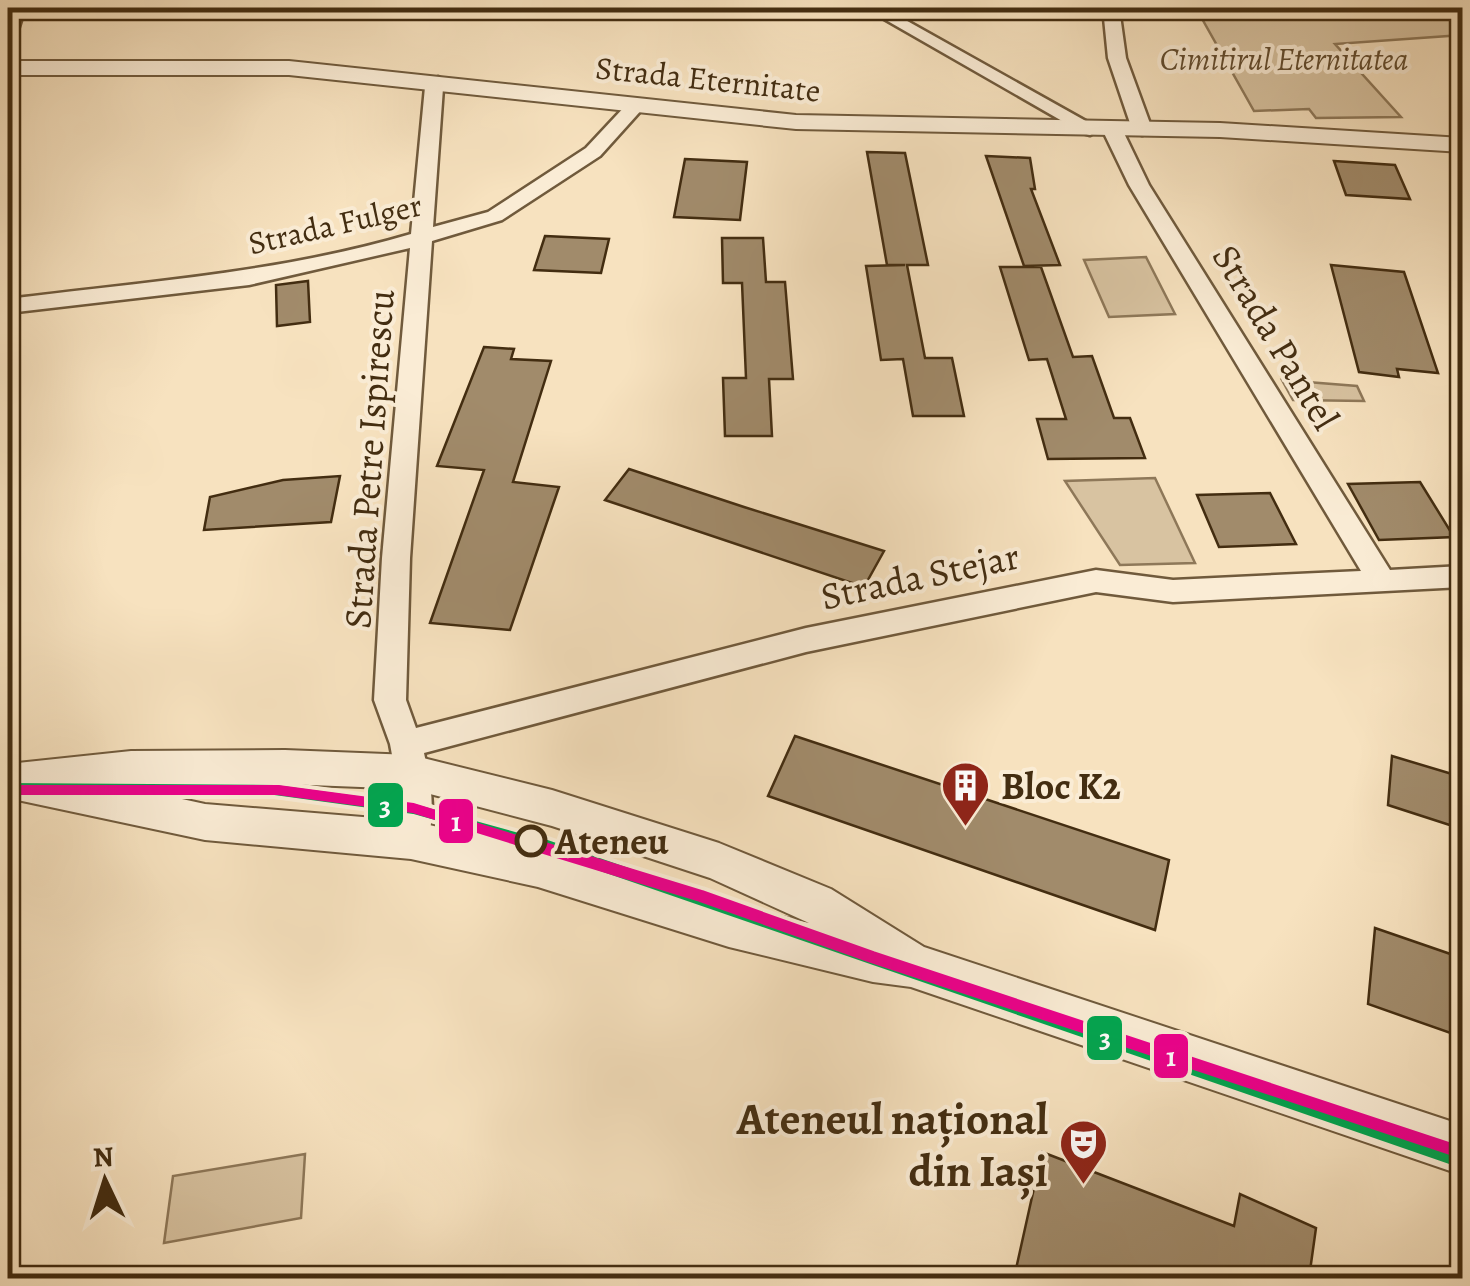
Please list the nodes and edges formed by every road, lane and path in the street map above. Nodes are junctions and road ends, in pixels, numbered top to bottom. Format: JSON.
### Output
{"nodes":[{"id":1,"x":17,"y":8,"type":"edge"},
{"id":2,"x":344,"y":8,"type":"edge"},
{"id":3,"x":534,"y":8,"type":"edge"},
{"id":4,"x":873,"y":8,"type":"edge"},
{"id":5,"x":1111,"y":8,"type":"edge"},
{"id":6,"x":8,"y":33,"type":"edge"},
{"id":7,"x":8,"y":68,"type":"edge"},
{"id":8,"x":438,"y":82,"type":"junction"},
{"id":9,"x":636,"y":106,"type":"junction"},
{"id":10,"x":1102,"y":129,"type":"junction"},
{"id":11,"x":1142,"y":129,"type":"junction"},
{"id":12,"x":1462,"y":145,"type":"edge"},
{"id":13,"x":424,"y":236,"type":"junction"},
{"id":14,"x":8,"y":306,"type":"edge"},
{"id":15,"x":1462,"y":578,"type":"edge"},
{"id":16,"x":1382,"y":581,"type":"junction"},
{"id":17,"x":408,"y":758,"type":"junction"},
{"id":18,"x":10,"y":780,"type":"edge"},
{"id":19,"x":411,"y":840,"type":"junction"},
{"id":20,"x":911,"y":965,"type":"junction"},
{"id":21,"x":1462,"y":1150,"type":"edge"}],
"edges":[{"from":1,"to":6,"type":"street"},
{"from":2,"to":3,"type":"street"},
{"from":4,"to":10,"type":"street"},
{"from":5,"to":11,"type":"street"},
{"from":7,"to":8,"type":"street","name":"Strada Eternitate"},
{"from":8,"to":9,"type":"street","name":"Strada Eternitate"},
{"from":8,"to":13,"type":"street","name":"Strada Petre Ispirescu"},
{"from":9,"to":10,"type":"street","name":"Strada Eternitate"},
{"from":9,"to":13,"type":"street","name":"Strada Fulger"},
{"from":10,"to":11,"type":"street","name":"Strada Eternitate"},
{"from":10,"to":16,"type":"street","name":"Strada Pantel"},
{"from":11,"to":12,"type":"street","name":"Strada Eternitate"},
{"from":13,"to":14,"type":"street","name":"Strada Fulger"},
{"from":13,"to":17,"type":"street","name":"Strada Petre Ispirescu"},
{"from":15,"to":16,"type":"street","name":"Strada Stejar"},
{"from":16,"to":17,"type":"street","name":"Strada Stejar"},
{"from":17,"to":18,"type":"street"},
{"from":17,"to":19,"type":"street","name":"Strada Petre Ispirescu"},
{"from":17,"to":20,"type":"street"},
{"from":18,"to":19,"type":"street"},
{"from":19,"to":20,"type":"street"},
{"from":20,"to":21,"type":"street"}]}
